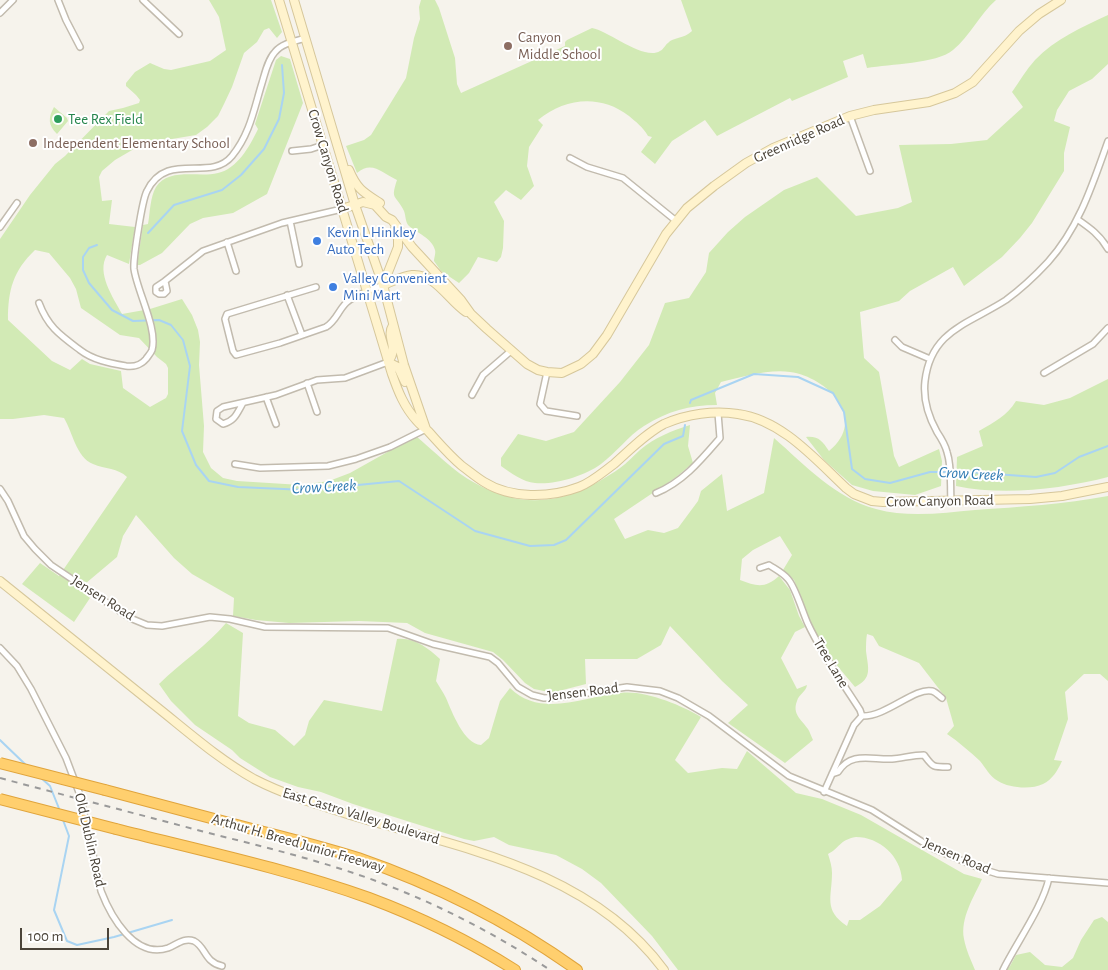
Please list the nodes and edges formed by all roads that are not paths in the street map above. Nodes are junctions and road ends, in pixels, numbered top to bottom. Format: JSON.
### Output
{"nodes":[{"id":1,"x":13,"y":0,"type":"edge"},
{"id":2,"x":58,"y":0,"type":"edge"},
{"id":3,"x":143,"y":0,"type":"edge"},
{"id":4,"x":279,"y":0,"type":"edge"},
{"id":5,"x":294,"y":0,"type":"edge"},
{"id":6,"x":1061,"y":0,"type":"edge"},
{"id":7,"x":0,"y":12,"type":"edge"},
{"id":8,"x":179,"y":34,"type":"dead end"},
{"id":9,"x":306,"y":38,"type":"junction"},
{"id":10,"x":292,"y":42,"type":"junction"},
{"id":11,"x":80,"y":47,"type":"dead end"},
{"id":12,"x":850,"y":116,"type":"junction"},
{"id":13,"x":1108,"y":141,"type":"edge"},
{"id":14,"x":324,"y":145,"type":"junction"},
{"id":15,"x":292,"y":151,"type":"dead end"},
{"id":16,"x":340,"y":152,"type":"junction"},
{"id":17,"x":570,"y":158,"type":"dead end"},
{"id":18,"x":870,"y":171,"type":"dead end"},
{"id":19,"x":17,"y":203,"type":"dead end"},
{"id":20,"x":355,"y":205,"type":"junction"},
{"id":21,"x":342,"y":209,"type":"junction"},
{"id":22,"x":1076,"y":219,"type":"junction"},
{"id":23,"x":676,"y":220,"type":"junction"},
{"id":24,"x":290,"y":221,"type":"junction"},
{"id":25,"x":394,"y":223,"type":"junction"},
{"id":26,"x":0,"y":227,"type":"edge"},
{"id":27,"x":227,"y":242,"type":"junction"},
{"id":28,"x":1108,"y":249,"type":"edge"},
{"id":29,"x":299,"y":264,"type":"dead end"},
{"id":30,"x":236,"y":271,"type":"dead end"},
{"id":31,"x":165,"y":281,"type":"dead end"},
{"id":32,"x":383,"y":285,"type":"junction"},
{"id":33,"x":316,"y":287,"type":"dead end"},
{"id":34,"x":368,"y":292,"type":"junction"},
{"id":35,"x":288,"y":295,"type":"junction"},
{"id":36,"x":39,"y":303,"type":"dead end"},
{"id":37,"x":471,"y":314,"type":"junction"},
{"id":38,"x":393,"y":325,"type":"junction"},
{"id":39,"x":1108,"y":328,"type":"edge"},
{"id":40,"x":302,"y":336,"type":"junction"},
{"id":41,"x":896,"y":340,"type":"dead end"},
{"id":42,"x":512,"y":350,"type":"junction"},
{"id":43,"x":930,"y":360,"type":"junction"},
{"id":44,"x":388,"y":362,"type":"junction"},
{"id":45,"x":547,"y":372,"type":"junction"},
{"id":46,"x":1044,"y":373,"type":"dead end"},
{"id":47,"x":307,"y":383,"type":"junction"},
{"id":48,"x":472,"y":395,"type":"dead end"},
{"id":49,"x":266,"y":397,"type":"junction"},
{"id":50,"x":242,"y":403,"type":"junction"},
{"id":51,"x":419,"y":405,"type":"junction"},
{"id":52,"x":317,"y":412,"type":"dead end"},
{"id":53,"x":718,"y":413,"type":"junction"},
{"id":54,"x":576,"y":416,"type":"dead end"},
{"id":55,"x":276,"y":424,"type":"dead end"},
{"id":56,"x":426,"y":429,"type":"junction"},
{"id":57,"x":235,"y":464,"type":"dead end"},
{"id":58,"x":1108,"y":487,"type":"edge"},
{"id":59,"x":0,"y":488,"type":"edge"},
{"id":60,"x":656,"y":493,"type":"dead end"},
{"id":61,"x":951,"y":501,"type":"junction"},
{"id":62,"x":760,"y":568,"type":"dead end"},
{"id":63,"x":0,"y":581,"type":"edge"},
{"id":64,"x":0,"y":648,"type":"edge"},
{"id":65,"x":942,"y":698,"type":"dead end"},
{"id":66,"x":862,"y":716,"type":"junction"},
{"id":67,"x":0,"y":763,"type":"edge"},
{"id":68,"x":948,"y":767,"type":"dead end"},
{"id":69,"x":832,"y":774,"type":"junction"},
{"id":70,"x":824,"y":792,"type":"junction"},
{"id":71,"x":0,"y":799,"type":"edge"},
{"id":72,"x":1049,"y":878,"type":"junction"},
{"id":73,"x":1108,"y":883,"type":"edge"},
{"id":74,"x":222,"y":966,"type":"dead end"},
{"id":75,"x":515,"y":970,"type":"edge"},
{"id":76,"x":577,"y":970,"type":"edge"},
{"id":77,"x":664,"y":970,"type":"edge"},
{"id":78,"x":1004,"y":970,"type":"edge"}],
"edges":[{"from":1,"to":7,"type":"street"},
{"from":2,"to":11,"type":"street"},
{"from":3,"to":8,"type":"street"},
{"from":4,"to":10,"type":"main road","name":"Crow Canyon Road"},
{"from":5,"to":9,"type":"main road","name":"Crow Canyon Road"},
{"from":6,"to":12,"type":"main road","name":"Greenridge Road"},
{"from":9,"to":10,"type":"street"},
{"from":9,"to":16,"type":"main road","name":"Crow Canyon Road"},
{"from":10,"to":14,"type":"main road","name":"Crow Canyon Road"},
{"from":10,"to":36,"type":"street"},
{"from":12,"to":18,"type":"street"},
{"from":12,"to":23,"type":"main road","name":"Greenridge Road"},
{"from":13,"to":22,"type":"street"},
{"from":14,"to":15,"type":"street"},
{"from":14,"to":21,"type":"main road","name":"Crow Canyon Road"},
{"from":16,"to":20,"type":"main road","name":"Crow Canyon Road"},
{"from":16,"to":25,"type":"main road"},
{"from":17,"to":23,"type":"street"},
{"from":19,"to":26,"type":"street"},
{"from":20,"to":21,"type":"main road"},
{"from":20,"to":25,"type":"main road"},
{"from":20,"to":32,"type":"main road","name":"Crow Canyon Road"},
{"from":21,"to":24,"type":"street"},
{"from":21,"to":34,"type":"main road","name":"Crow Canyon Road"},
{"from":22,"to":28,"type":"street"},
{"from":22,"to":43,"type":"street"},
{"from":23,"to":45,"type":"main road","name":"Greenridge Road"},
{"from":24,"to":27,"type":"street"},
{"from":24,"to":29,"type":"street"},
{"from":25,"to":32,"type":"main road"},
{"from":25,"to":37,"type":"main road"},
{"from":27,"to":30,"type":"street"},
{"from":27,"to":31,"type":"street"},
{"from":32,"to":34,"type":"street"},
{"from":32,"to":37,"type":"main road"},
{"from":32,"to":38,"type":"main road","name":"Crow Canyon Road"},
{"from":33,"to":35,"type":"street"},
{"from":34,"to":40,"type":"street"},
{"from":34,"to":44,"type":"main road","name":"Crow Canyon Road"},
{"from":35,"to":40,"type":"street"},
{"from":35,"to":40,"type":"street"},
{"from":37,"to":42,"type":"main road"},
{"from":38,"to":44,"type":"main road"},
{"from":38,"to":51,"type":"main road","name":"Crow Canyon Road"},
{"from":39,"to":46,"type":"street"},
{"from":41,"to":43,"type":"street"},
{"from":42,"to":45,"type":"main road"},
{"from":42,"to":48,"type":"street"},
{"from":43,"to":61,"type":"street"},
{"from":44,"to":47,"type":"street"},
{"from":44,"to":51,"type":"main road"},
{"from":44,"to":56,"type":"main road","name":"Crow Canyon Road"},
{"from":45,"to":54,"type":"street"},
{"from":47,"to":49,"type":"street"},
{"from":47,"to":52,"type":"street"},
{"from":49,"to":50,"type":"street"},
{"from":49,"to":55,"type":"street"},
{"from":50,"to":50,"type":"street"},
{"from":51,"to":56,"type":"main road","name":"Crow Canyon Road"},
{"from":53,"to":56,"type":"main road","name":"Crow Canyon Road"},
{"from":53,"to":60,"type":"street"},
{"from":53,"to":61,"type":"main road","name":"Crow Canyon Road"},
{"from":56,"to":57,"type":"street"},
{"from":58,"to":61,"type":"main road","name":"Crow Canyon Road"},
{"from":59,"to":70,"type":"street","name":"Jensen Road"},
{"from":62,"to":66,"type":"street","name":"Tree Lane"},
{"from":63,"to":77,"type":"main road","name":"East Castro Valley Boulevard"},
{"from":64,"to":74,"type":"street","name":"Old Dublin Road"},
{"from":65,"to":66,"type":"street"},
{"from":66,"to":69,"type":"street"},
{"from":67,"to":76,"type":"highway","name":"Arthur H. Breed Junior Freeway","bridge":true},
{"from":68,"to":69,"type":"street"},
{"from":69,"to":70,"type":"street"},
{"from":70,"to":72,"type":"street","name":"Jensen Road"},
{"from":71,"to":75,"type":"highway","bridge":true},
{"from":72,"to":73,"type":"street","name":"Jensen Road"},
{"from":72,"to":78,"type":"street"}]}
